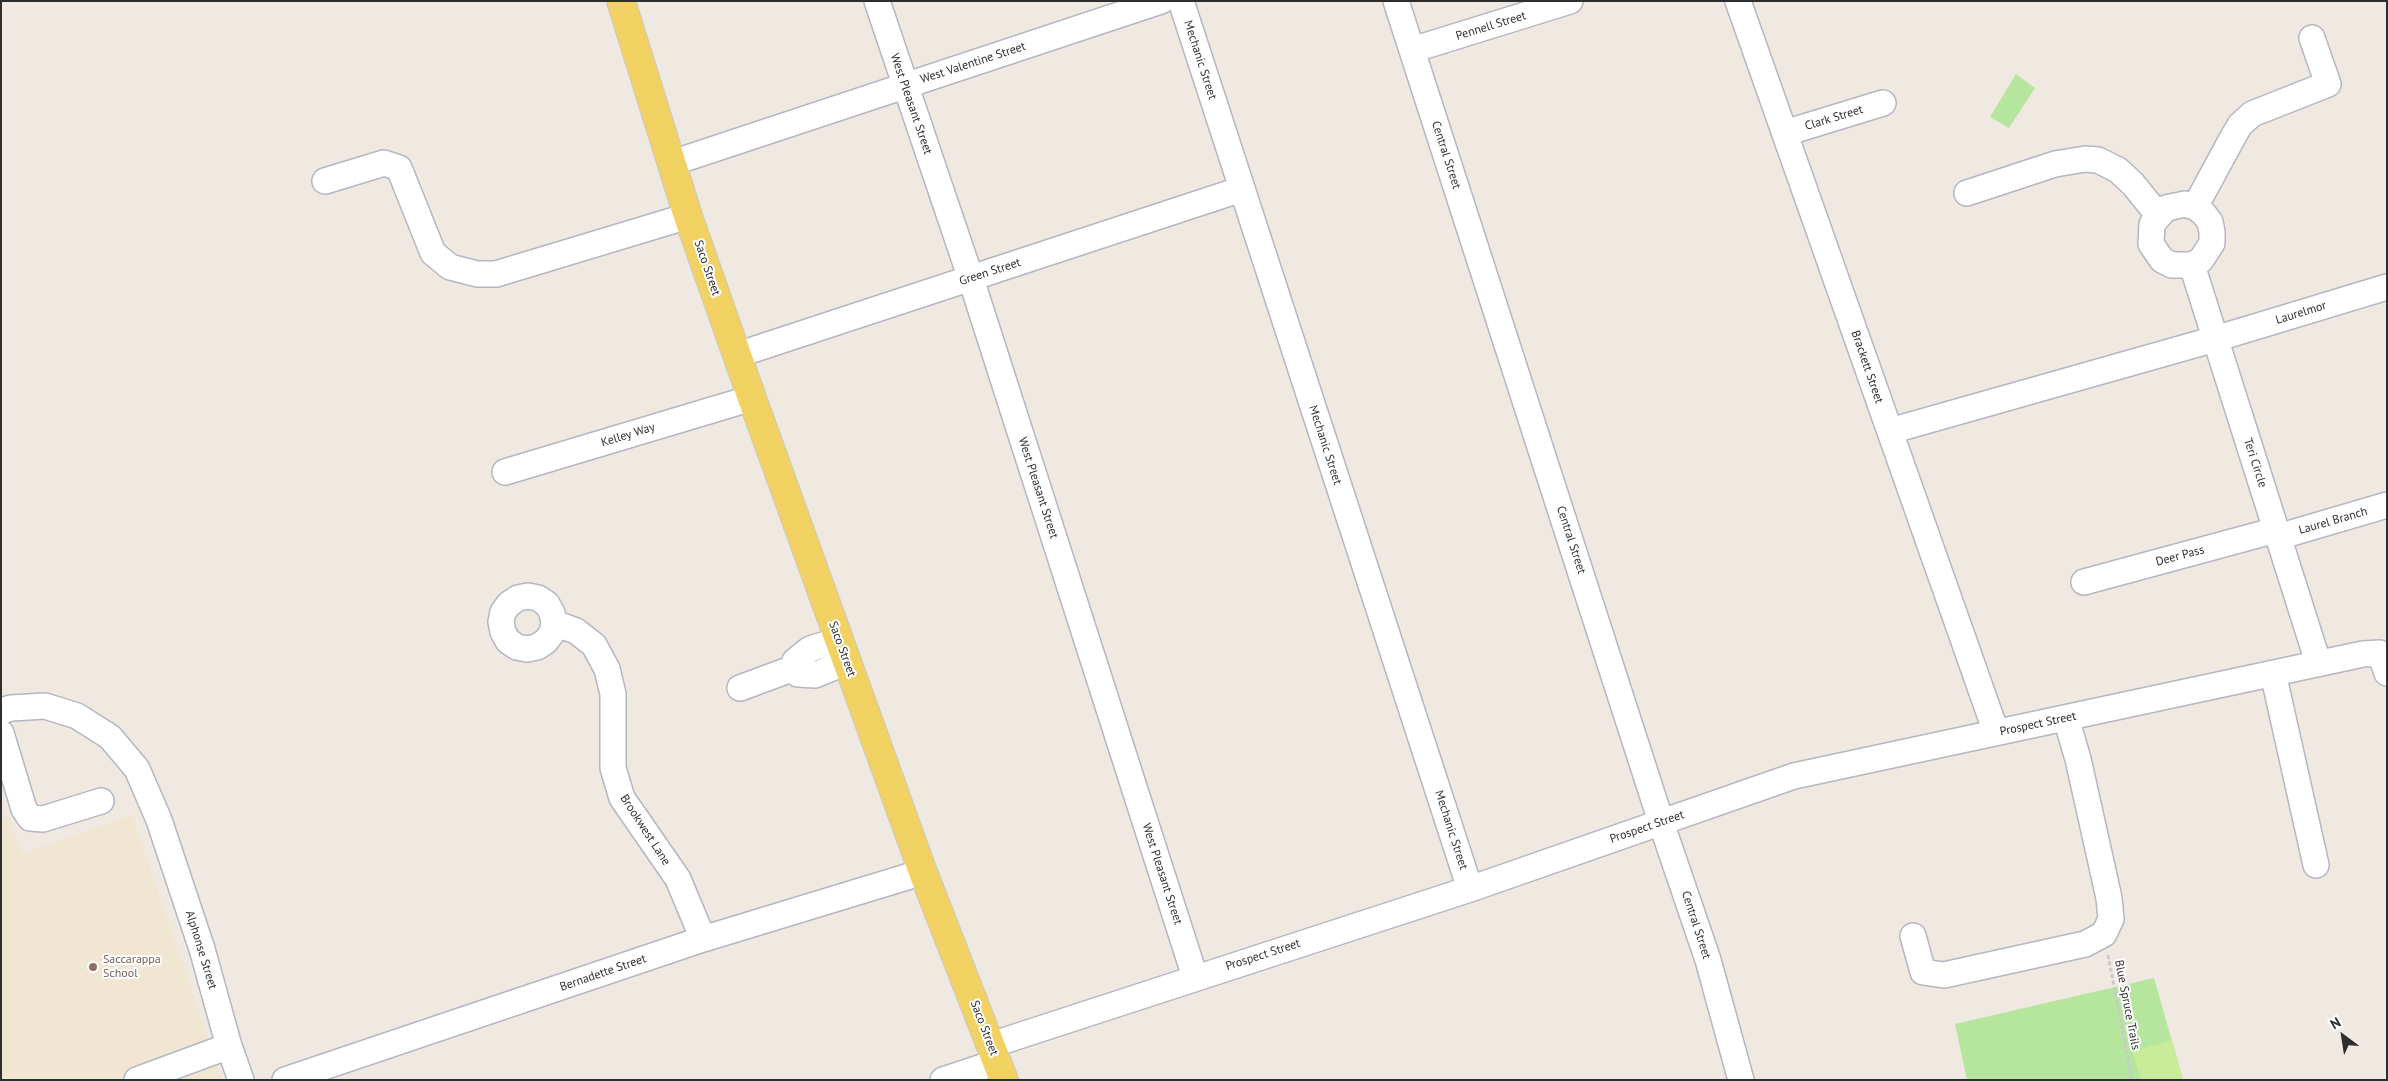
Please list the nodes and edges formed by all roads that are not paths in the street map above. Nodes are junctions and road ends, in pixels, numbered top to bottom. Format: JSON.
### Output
{"nodes":[{"id":1,"x":621,"y":1,"type":"edge"},
{"id":2,"x":876,"y":1,"type":"edge"},
{"id":3,"x":1161,"y":1,"type":"edge"},
{"id":4,"x":1181,"y":1,"type":"edge"},
{"id":5,"x":1396,"y":1,"type":"edge"},
{"id":6,"x":1570,"y":1,"type":"edge"},
{"id":7,"x":1738,"y":1,"type":"edge"},
{"id":8,"x":2312,"y":38,"type":"dead end"},
{"id":9,"x":1412,"y":50,"type":"junction"},
{"id":10,"x":904,"y":86,"type":"junction"},
{"id":11,"x":1883,"y":103,"type":"dead end"},
{"id":12,"x":1785,"y":133,"type":"junction"},
{"id":13,"x":672,"y":163,"type":"junction"},
{"id":14,"x":325,"y":181,"type":"dead end"},
{"id":15,"x":1242,"y":189,"type":"junction"},
{"id":16,"x":1966,"y":193,"type":"dead end"},
{"id":17,"x":2195,"y":208,"type":"junction"},
{"id":18,"x":2158,"y":215,"type":"junction"},
{"id":19,"x":688,"y":216,"type":"junction"},
{"id":20,"x":2192,"y":265,"type":"junction"},
{"id":21,"x":970,"y":279,"type":"junction"},
{"id":22,"x":2387,"y":287,"type":"edge"},
{"id":23,"x":2215,"y":339,"type":"junction"},
{"id":24,"x":737,"y":355,"type":"junction"},
{"id":25,"x":752,"y":398,"type":"junction"},
{"id":26,"x":1890,"y":431,"type":"junction"},
{"id":27,"x":505,"y":472,"type":"dead end"},
{"id":28,"x":2387,"y":505,"type":"edge"},
{"id":29,"x":2277,"y":534,"type":"junction"},
{"id":30,"x":2084,"y":582,"type":"dead end"},
{"id":31,"x":554,"y":623,"type":"dead end"},
{"id":32,"x":843,"y":651,"type":"junction"},
{"id":33,"x":2318,"y":662,"type":"junction"},
{"id":34,"x":2273,"y":672,"type":"junction"},
{"id":35,"x":2387,"y":673,"type":"edge"},
{"id":36,"x":740,"y":688,"type":"dead end"},
{"id":37,"x":1,"y":711,"type":"edge"},
{"id":38,"x":2066,"y":718,"type":"junction"},
{"id":39,"x":1996,"y":732,"type":"junction"},
{"id":40,"x":1,"y":733,"type":"edge"},
{"id":41,"x":101,"y":801,"type":"dead end"},
{"id":42,"x":1662,"y":822,"type":"junction"},
{"id":43,"x":2316,"y":865,"type":"dead end"},
{"id":44,"x":923,"y":872,"type":"junction"},
{"id":45,"x":1470,"y":889,"type":"junction"},
{"id":46,"x":1913,"y":936,"type":"dead end"},
{"id":47,"x":703,"y":939,"type":"junction"},
{"id":48,"x":1195,"y":977,"type":"junction"},
{"id":49,"x":229,"y":1046,"type":"junction"},
{"id":50,"x":997,"y":1062,"type":"edge"},
{"id":51,"x":1736,"y":1079,"type":"edge"},
{"id":52,"x":136,"y":1080,"type":"edge"},
{"id":53,"x":241,"y":1080,"type":"edge"},
{"id":54,"x":285,"y":1080,"type":"edge"},
{"id":55,"x":943,"y":1080,"type":"edge"}],
"edges":[{"from":1,"to":13,"type":"main road","name":"Saco Street"},
{"from":2,"to":10,"type":"street","name":"West Pleasant Street"},
{"from":3,"to":10,"type":"street","name":"West Valentine Street"},
{"from":4,"to":15,"type":"street","name":"Mechanic Street"},
{"from":5,"to":9,"type":"street","name":"Central Street"},
{"from":6,"to":9,"type":"street","name":"Pennell Street"},
{"from":7,"to":12,"type":"street","name":"Brackett Street"},
{"from":8,"to":17,"type":"street"},
{"from":9,"to":42,"type":"street","name":"Central Street"},
{"from":10,"to":13,"type":"street","name":"West Valentine Street"},
{"from":10,"to":21,"type":"street","name":"West Pleasant Street"},
{"from":11,"to":12,"type":"street","name":"Clark Street"},
{"from":12,"to":26,"type":"street","name":"Brackett Street"},
{"from":13,"to":19,"type":"main road","name":"Saco Street"},
{"from":14,"to":19,"type":"street"},
{"from":15,"to":21,"type":"street","name":"Green Street"},
{"from":15,"to":45,"type":"street","name":"Mechanic Street"},
{"from":16,"to":18,"type":"street"},
{"from":17,"to":18,"type":"street"},
{"from":17,"to":20,"type":"street"},
{"from":18,"to":20,"type":"street"},
{"from":19,"to":24,"type":"main road","name":"Saco Street"},
{"from":20,"to":23,"type":"street","name":"Teri Circle"},
{"from":21,"to":24,"type":"street","name":"Green Street"},
{"from":21,"to":48,"type":"street","name":"West Pleasant Street"},
{"from":22,"to":23,"type":"street","name":"Laurelmor"},
{"from":23,"to":26,"type":"street","name":"Laurelmor"},
{"from":23,"to":29,"type":"street","name":"Teri Circle"},
{"from":24,"to":25,"type":"main road","name":"Saco Street"},
{"from":25,"to":27,"type":"street","name":"Kelley Way"},
{"from":25,"to":32,"type":"main road","name":"Saco Street"},
{"from":26,"to":39,"type":"street","name":"Brackett Street"},
{"from":28,"to":29,"type":"street","name":"Laurel Branch"},
{"from":29,"to":30,"type":"street","name":"Deer Pass"},
{"from":29,"to":33,"type":"street","name":"Teri Circle"},
{"from":31,"to":47,"type":"street","name":"Brookwest Lane"},
{"from":32,"to":36,"type":"street"},
{"from":32,"to":44,"type":"main road","name":"Saco Street"},
{"from":33,"to":34,"type":"street","name":"Prospect Street"},
{"from":33,"to":35,"type":"street","name":"Prospect Street"},
{"from":34,"to":38,"type":"street","name":"Prospect Street"},
{"from":34,"to":43,"type":"street"},
{"from":37,"to":49,"type":"street","name":"Alphonse Street"},
{"from":38,"to":39,"type":"street","name":"Prospect Street"},
{"from":38,"to":46,"type":"street"},
{"from":39,"to":42,"type":"street","name":"Prospect Street"},
{"from":40,"to":41,"type":"street"},
{"from":42,"to":45,"type":"street","name":"Prospect Street"},
{"from":42,"to":51,"type":"street","name":"Central Street"},
{"from":44,"to":47,"type":"street","name":"Bernadette Street"},
{"from":44,"to":50,"type":"main road","name":"Saco Street"},
{"from":45,"to":48,"type":"street","name":"Prospect Street"},
{"from":47,"to":54,"type":"street","name":"Bernadette Street"},
{"from":48,"to":50,"type":"street","name":"Prospect Street"},
{"from":49,"to":52,"type":"street"},
{"from":49,"to":53,"type":"street","name":"Alphonse Street"},
{"from":50,"to":55,"type":"street","name":"Prospect Street"}]}
